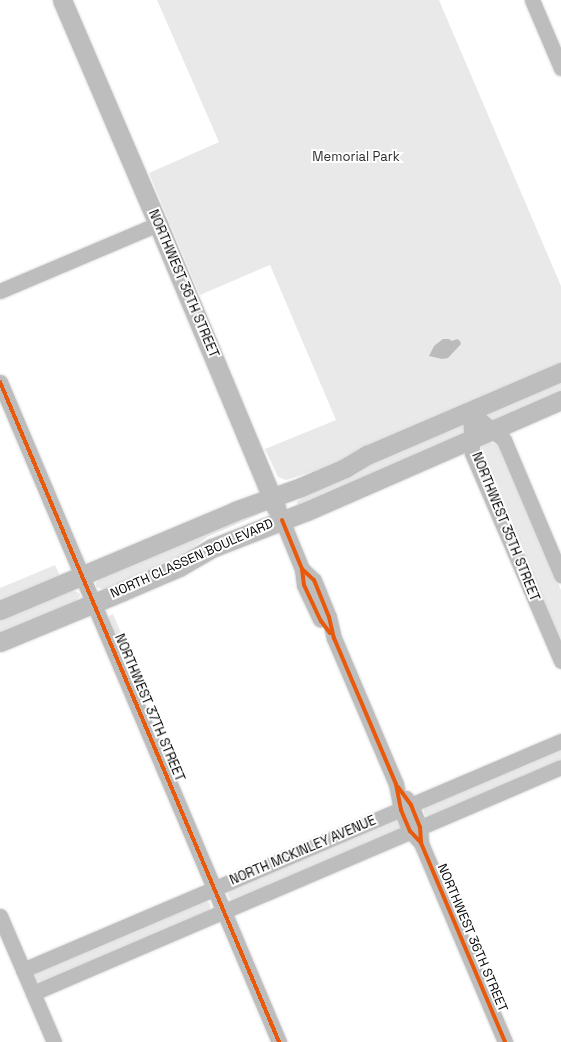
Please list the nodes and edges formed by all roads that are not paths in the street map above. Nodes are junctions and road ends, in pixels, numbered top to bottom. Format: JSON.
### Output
{"nodes":[{"id":1,"x":62,"y":0,"type":"edge"},
{"id":2,"x":532,"y":0,"type":"edge"},
{"id":3,"x":558,"y":52,"type":"edge"},
{"id":4,"x":561,"y":68,"type":"edge"},
{"id":5,"x":158,"y":224,"type":"junction"},
{"id":6,"x":0,"y":292,"type":"edge"},
{"id":7,"x":561,"y":372,"type":"edge"},
{"id":8,"x":0,"y":382,"type":"edge"},
{"id":9,"x":561,"y":400,"type":"edge"},
{"id":10,"x":470,"y":411,"type":"junction"},
{"id":11,"x":493,"y":429,"type":"junction"},
{"id":12,"x":471,"y":439,"type":"junction"},
{"id":13,"x":272,"y":497,"type":"junction"},
{"id":14,"x":282,"y":520,"type":"junction"},
{"id":15,"x":82,"y":574,"type":"junction"},
{"id":16,"x":561,"y":575,"type":"edge"},
{"id":17,"x":94,"y":602,"type":"junction"},
{"id":18,"x":0,"y":610,"type":"edge"},
{"id":19,"x":0,"y":642,"type":"edge"},
{"id":20,"x":561,"y":661,"type":"edge"},
{"id":21,"x":561,"y":741,"type":"edge"},
{"id":22,"x":561,"y":767,"type":"edge"},
{"id":23,"x":406,"y":807,"type":"junction"},
{"id":24,"x":415,"y":829,"type":"junction"},
{"id":25,"x":214,"y":889,"type":"junction"},
{"id":26,"x":223,"y":911,"type":"junction"},
{"id":27,"x":0,"y":916,"type":"edge"},
{"id":28,"x":23,"y":970,"type":"junction"},
{"id":29,"x":33,"y":993,"type":"junction"},
{"id":30,"x":46,"y":1023,"type":"junction"},
{"id":31,"x":42,"y":1042,"type":"edge"},
{"id":32,"x":54,"y":1042,"type":"edge"},
{"id":33,"x":279,"y":1042,"type":"edge"},
{"id":34,"x":505,"y":1042,"type":"edge"}],
"edges":[{"from":1,"to":5,"type":"main road","name":"NORTHWEST 36TH STREET"},
{"from":2,"to":3,"type":"street"},
{"from":3,"to":4,"type":"street"},
{"from":5,"to":6,"type":"street"},
{"from":5,"to":13,"type":"main road","name":"NORTHWEST 36TH STREET"},
{"from":7,"to":10,"type":"main road","name":"NORTH CLASSEN BOULEVARD"},
{"from":8,"to":15,"type":"street","name":"NORTHWEST 37TH STREET"},
{"from":9,"to":11,"type":"main road","name":"NORTH CLASSEN BOULEVARD"},
{"from":10,"to":11,"type":"street"},
{"from":10,"to":12,"type":"street","name":"NORTHWEST 35TH STREET"},
{"from":10,"to":13,"type":"main road","name":"NORTH CLASSEN BOULEVARD"},
{"from":11,"to":12,"type":"main road","name":"NORTH CLASSEN BOULEVARD"},
{"from":11,"to":16,"type":"street"},
{"from":12,"to":14,"type":"main road","name":"NORTH CLASSEN BOULEVARD"},
{"from":12,"to":20,"type":"street","name":"NORTHWEST 35TH STREET"},
{"from":13,"to":14,"type":"main road","name":"NORTHWEST 36TH STREET"},
{"from":13,"to":15,"type":"main road","name":"NORTH CLASSEN BOULEVARD"},
{"from":14,"to":17,"type":"main road","name":"NORTH CLASSEN BOULEVARD"},
{"from":14,"to":23,"type":"street","name":"NORTHWEST 36TH STREET"},
{"from":15,"to":17,"type":"street","name":"NORTHWEST 37TH STREET"},
{"from":15,"to":18,"type":"main road","name":"NORTH CLASSEN BOULEVARD"},
{"from":17,"to":19,"type":"main road","name":"NORTH CLASSEN BOULEVARD"},
{"from":17,"to":25,"type":"street","name":"NORTHWEST 37TH STREET"},
{"from":21,"to":23,"type":"street","name":"NORTH MCKINLEY AVENUE"},
{"from":22,"to":24,"type":"street","name":"NORTH MCKINLEY AVENUE"},
{"from":23,"to":24,"type":"street","name":"NORTHWEST 36TH STREET"},
{"from":23,"to":25,"type":"street","name":"NORTH MCKINLEY AVENUE"},
{"from":24,"to":26,"type":"street","name":"NORTH MCKINLEY AVENUE"},
{"from":24,"to":34,"type":"street","name":"NORTHWEST 36TH STREET"},
{"from":25,"to":26,"type":"street","name":"NORTHWEST 37TH STREET"},
{"from":25,"to":28,"type":"street","name":"NORTH MCKINLEY AVENUE"},
{"from":26,"to":29,"type":"street","name":"NORTH MCKINLEY AVENUE"},
{"from":26,"to":33,"type":"street","name":"NORTHWEST 37TH STREET"},
{"from":27,"to":28,"type":"street"},
{"from":28,"to":29,"type":"street"},
{"from":29,"to":30,"type":"street"},
{"from":30,"to":31,"type":"street"},
{"from":30,"to":32,"type":"street"}]}
